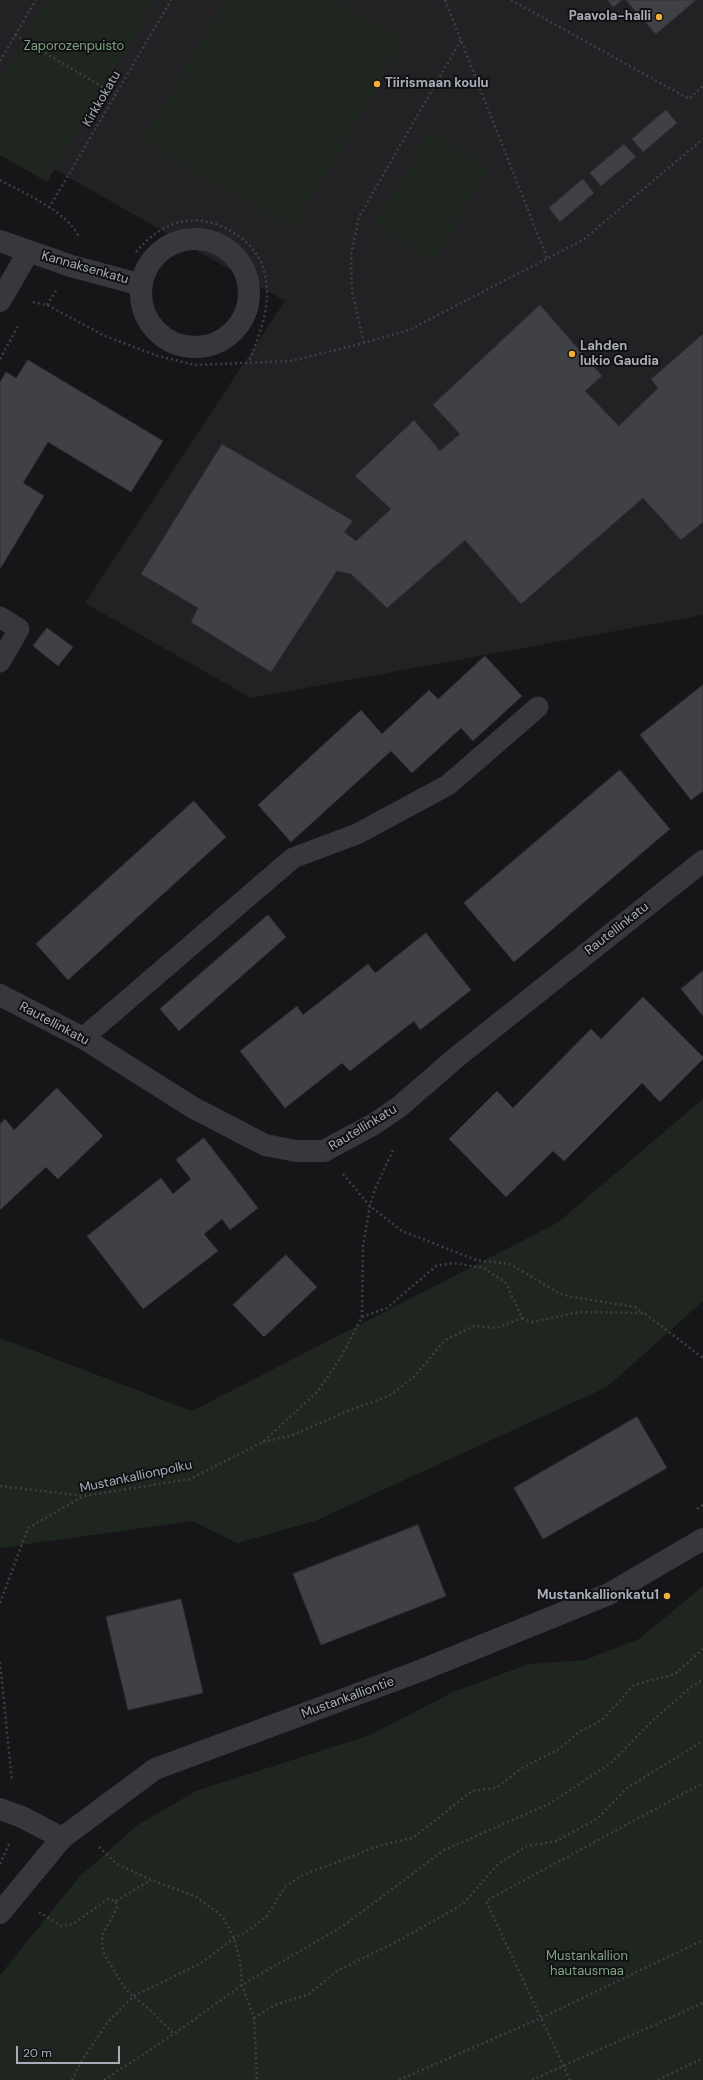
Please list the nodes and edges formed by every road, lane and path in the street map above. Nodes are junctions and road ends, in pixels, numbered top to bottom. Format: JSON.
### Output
{"nodes":[{"id":1,"x":36,"y":0,"type":"edge"},
{"id":2,"x":171,"y":0,"type":"edge"},
{"id":3,"x":445,"y":0,"type":"edge"},
{"id":4,"x":512,"y":0,"type":"edge"},
{"id":5,"x":15,"y":35,"type":"junction"},
{"id":6,"x":461,"y":40,"type":"junction"},
{"id":7,"x":0,"y":61,"type":"edge"},
{"id":8,"x":703,"y":86,"type":"edge"},
{"id":9,"x":116,"y":95,"type":"junction"},
{"id":10,"x":703,"y":139,"type":"edge"},
{"id":11,"x":0,"y":180,"type":"edge"},
{"id":12,"x":0,"y":227,"type":"edge"},
{"id":13,"x":0,"y":241,"type":"edge"},
{"id":14,"x":29,"y":251,"type":"junction"},
{"id":15,"x":135,"y":254,"type":"dead end"},
{"id":16,"x":547,"y":258,"type":"junction"},
{"id":17,"x":142,"y":285,"type":"junction"},
{"id":18,"x":0,"y":301,"type":"edge"},
{"id":19,"x":47,"y":306,"type":"dead end"},
{"id":20,"x":20,"y":321,"type":"dead end"},
{"id":21,"x":364,"y":343,"type":"junction"},
{"id":22,"x":0,"y":359,"type":"edge"},
{"id":23,"x":249,"y":362,"type":"junction"},
{"id":24,"x":0,"y":617,"type":"edge"},
{"id":25,"x":0,"y":662,"type":"edge"},
{"id":26,"x":538,"y":707,"type":"dead end"},
{"id":27,"x":703,"y":861,"type":"edge"},
{"id":28,"x":0,"y":996,"type":"edge"},
{"id":29,"x":83,"y":1038,"type":"junction"},
{"id":30,"x":399,"y":1107,"type":"junction"},
{"id":31,"x":340,"y":1170,"type":"dead end"},
{"id":32,"x":370,"y":1206,"type":"junction"},
{"id":33,"x":644,"y":1314,"type":"junction"},
{"id":34,"x":362,"y":1317,"type":"junction"},
{"id":35,"x":522,"y":1318,"type":"junction"},
{"id":36,"x":703,"y":1358,"type":"edge"},
{"id":37,"x":263,"y":1442,"type":"junction"},
{"id":38,"x":0,"y":1486,"type":"edge"},
{"id":39,"x":84,"y":1496,"type":"junction"},
{"id":40,"x":703,"y":1539,"type":"edge"},
{"id":41,"x":0,"y":1603,"type":"edge"},
{"id":42,"x":703,"y":1649,"type":"edge"},
{"id":43,"x":0,"y":1662,"type":"edge"},
{"id":44,"x":703,"y":1680,"type":"edge"},
{"id":45,"x":703,"y":1742,"type":"edge"},
{"id":46,"x":703,"y":1783,"type":"edge"},
{"id":47,"x":13,"y":1788,"type":"dead end"},
{"id":48,"x":0,"y":1809,"type":"edge"},
{"id":49,"x":85,"y":1821,"type":"junction"},
{"id":50,"x":62,"y":1838,"type":"junction"},
{"id":51,"x":151,"y":1880,"type":"junction"},
{"id":52,"x":15,"y":1894,"type":"junction"},
{"id":53,"x":116,"y":1901,"type":"junction"},
{"id":54,"x":0,"y":1913,"type":"edge"},
{"id":55,"x":234,"y":1938,"type":"junction"},
{"id":56,"x":703,"y":1940,"type":"edge"},
{"id":57,"x":242,"y":1985,"type":"junction"},
{"id":58,"x":134,"y":1996,"type":"junction"},
{"id":59,"x":703,"y":2003,"type":"edge"},
{"id":60,"x":254,"y":2018,"type":"junction"},
{"id":61,"x":541,"y":2018,"type":"junction"},
{"id":62,"x":174,"y":2034,"type":"junction"},
{"id":63,"x":703,"y":2058,"type":"edge"},
{"id":64,"x":563,"y":2067,"type":"junction"},
{"id":65,"x":72,"y":2080,"type":"edge"},
{"id":66,"x":104,"y":2080,"type":"edge"},
{"id":67,"x":257,"y":2080,"type":"edge"},
{"id":68,"x":399,"y":2080,"type":"edge"},
{"id":69,"x":532,"y":2080,"type":"edge"},
{"id":70,"x":570,"y":2080,"type":"edge"},
{"id":71,"x":658,"y":2080,"type":"edge"}],
"edges":[{"from":1,"to":5,"type":"path"},
{"from":2,"to":9,"type":"path","name":"Kirkkokatu"},
{"from":3,"to":6,"type":"path"},
{"from":4,"to":8,"type":"path"},
{"from":5,"to":7,"type":"path"},
{"from":5,"to":9,"type":"path"},
{"from":6,"to":16,"type":"path"},
{"from":6,"to":21,"type":"path"},
{"from":9,"to":11,"type":"path","name":"Kirkkokatu"},
{"from":10,"to":16,"type":"path"},
{"from":12,"to":14,"type":"street","name":"Kannaksenkatu"},
{"from":13,"to":14,"type":"street","name":"Kannaksenkatu"},
{"from":14,"to":17,"type":"street","name":"Kannaksenkatu"},
{"from":14,"to":18,"type":"street"},
{"from":15,"to":23,"type":"path"},
{"from":16,"to":21,"type":"path"},
{"from":17,"to":17,"type":"street","name":"Kannaksenkatu"},
{"from":19,"to":23,"type":"path"},
{"from":20,"to":22,"type":"path"},
{"from":21,"to":23,"type":"path"},
{"from":24,"to":25,"type":"lane"},
{"from":26,"to":29,"type":"lane"},
{"from":27,"to":30,"type":"street","name":"Rautellinkatu"},
{"from":28,"to":29,"type":"street","name":"Rautellinkatu"},
{"from":29,"to":30,"type":"street","name":"Rautellinkatu"},
{"from":30,"to":32,"type":"path","name":"Mustankallionpolku"},
{"from":31,"to":32,"type":"path"},
{"from":32,"to":33,"type":"path"},
{"from":32,"to":34,"type":"path","name":"Mustankallionpolku"},
{"from":33,"to":35,"type":"path"},
{"from":33,"to":36,"type":"path"},
{"from":34,"to":35,"type":"path"},
{"from":34,"to":37,"type":"path","name":"Mustankallionpolku"},
{"from":35,"to":37,"type":"path"},
{"from":37,"to":39,"type":"path","name":"Mustankallionpolku"},
{"from":38,"to":39,"type":"path"},
{"from":39,"to":41,"type":"path","name":"Mustankallionpolku"},
{"from":40,"to":49,"type":"street","name":"Mustankalliontie"},
{"from":42,"to":55,"type":"path"},
{"from":43,"to":47,"type":"path"},
{"from":44,"to":57,"type":"path"},
{"from":45,"to":60,"type":"path"},
{"from":46,"to":61,"type":"path"},
{"from":48,"to":50,"type":"street"},
{"from":49,"to":50,"type":"street","name":"Mustankalliontie"},
{"from":49,"to":51,"type":"path"},
{"from":50,"to":52,"type":"street","name":"Mustankalliontie"},
{"from":51,"to":53,"type":"path"},
{"from":51,"to":55,"type":"path"},
{"from":52,"to":53,"type":"path"},
{"from":52,"to":54,"type":"street","name":"Mustankalliontie"},
{"from":53,"to":58,"type":"path"},
{"from":55,"to":57,"type":"path"},
{"from":55,"to":58,"type":"path"},
{"from":56,"to":61,"type":"path"},
{"from":57,"to":60,"type":"path"},
{"from":57,"to":62,"type":"path"},
{"from":58,"to":62,"type":"path"},
{"from":58,"to":65,"type":"path"},
{"from":59,"to":64,"type":"path"},
{"from":60,"to":67,"type":"path"},
{"from":61,"to":64,"type":"path"},
{"from":61,"to":68,"type":"path"},
{"from":62,"to":66,"type":"path"},
{"from":63,"to":71,"type":"path"},
{"from":64,"to":69,"type":"path"},
{"from":64,"to":70,"type":"path"}]}
